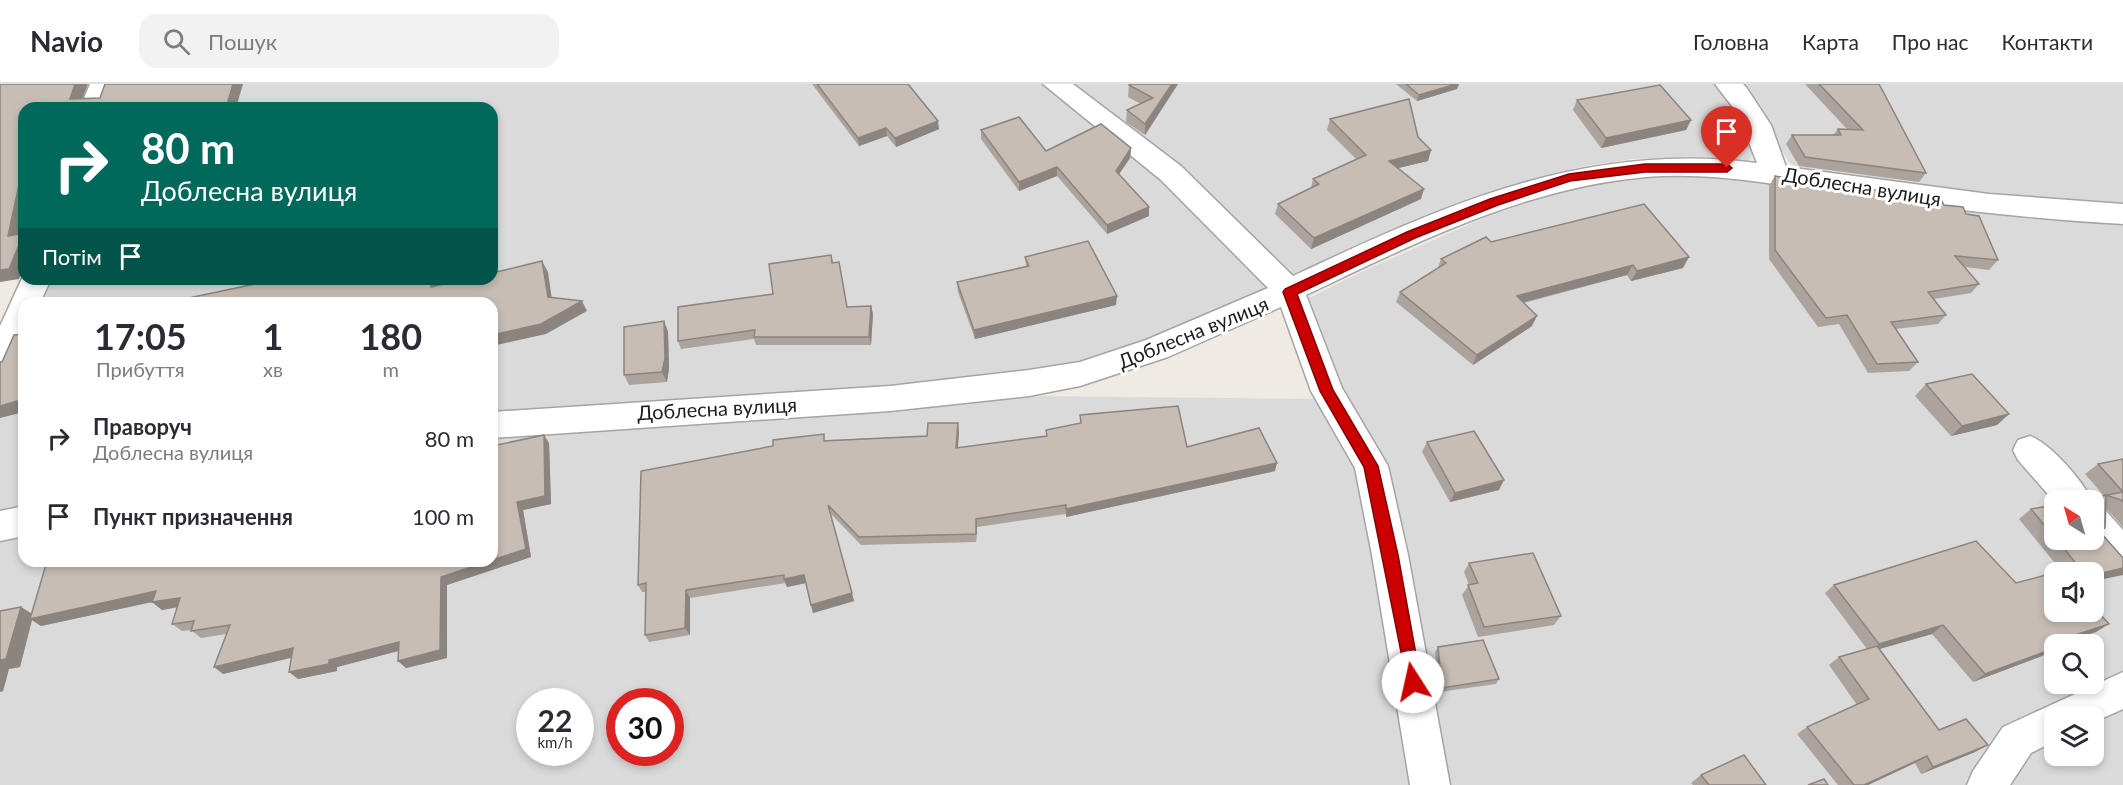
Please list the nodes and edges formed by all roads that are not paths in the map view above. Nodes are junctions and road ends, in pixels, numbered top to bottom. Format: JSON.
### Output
{"nodes":[{"id":1,"x":103,"y":84,"type":"edge"},
{"id":2,"x":1056,"y":84,"type":"edge"},
{"id":3,"x":1728,"y":84,"type":"edge"},
{"id":4,"x":96,"y":102,"type":"edge"},
{"id":5,"x":1773,"y":172,"type":"junction"},
{"id":6,"x":2123,"y":214,"type":"edge"},
{"id":7,"x":1290,"y":292,"type":"junction"},
{"id":8,"x":18,"y":320,"type":"edge"},
{"id":9,"x":0,"y":361,"type":"edge"},
{"id":10,"x":498,"y":424,"type":"edge"},
{"id":11,"x":2030,"y":450,"type":"dead end"},
{"id":12,"x":2065,"y":490,"type":"edge"},
{"id":13,"x":18,"y":522,"type":"edge"},
{"id":14,"x":0,"y":526,"type":"edge"},
{"id":15,"x":2104,"y":533,"type":"edge"},
{"id":16,"x":2123,"y":555,"type":"edge"},
{"id":17,"x":2123,"y":690,"type":"edge"},
{"id":18,"x":2087,"y":706,"type":"edge"},
{"id":19,"x":2044,"y":726,"type":"edge"},
{"id":20,"x":1430,"y":785,"type":"edge"},
{"id":21,"x":1987,"y":785,"type":"edge"}],
"edges":[{"from":1,"to":4,"type":"street"},
{"from":2,"to":7,"type":"street"},
{"from":3,"to":5,"type":"street"},
{"from":5,"to":6,"type":"street","name":"Доблесна вулиця"},
{"from":5,"to":7,"type":"street","name":"Доблесна вулиця"},
{"from":7,"to":10,"type":"street","name":"Доблесна вулиця"},
{"from":7,"to":20,"type":"street"},
{"from":8,"to":9,"type":"street"},
{"from":11,"to":12,"type":"street"},
{"from":13,"to":14,"type":"street"},
{"from":15,"to":16,"type":"street"},
{"from":17,"to":18,"type":"street"},
{"from":19,"to":21,"type":"street"}]}
